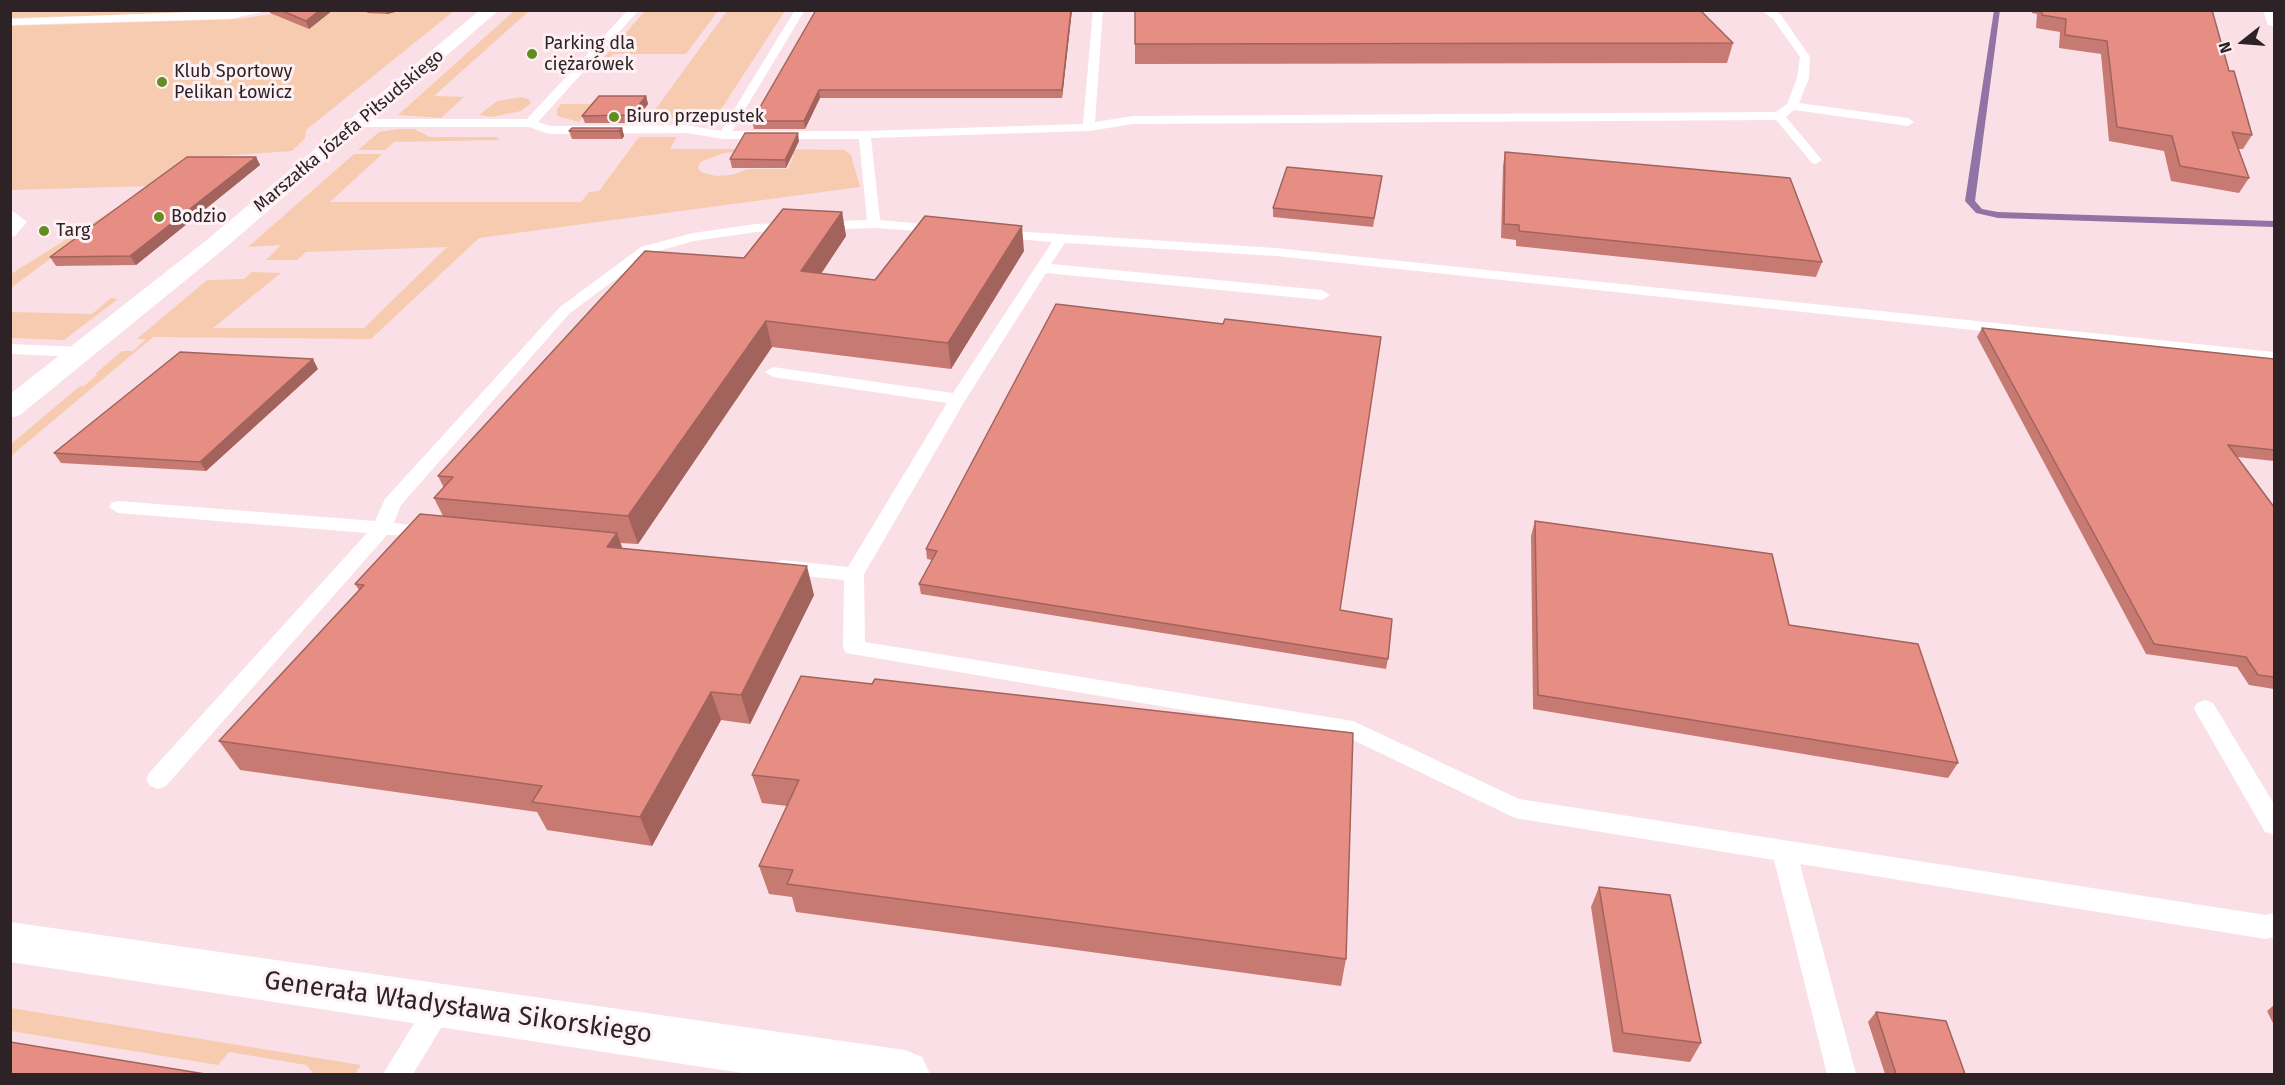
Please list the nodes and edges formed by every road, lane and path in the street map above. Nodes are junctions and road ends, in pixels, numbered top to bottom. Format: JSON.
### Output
{"nodes":[{"id":1,"x":266,"y":10,"type":"edge"},
{"id":2,"x":491,"y":10,"type":"edge"},
{"id":3,"x":634,"y":10,"type":"edge"},
{"id":4,"x":800,"y":10,"type":"edge"},
{"id":5,"x":1098,"y":10,"type":"edge"},
{"id":6,"x":1766,"y":10,"type":"edge"},
{"id":7,"x":2271,"y":10,"type":"edge"},
{"id":8,"x":2274,"y":21,"type":"edge"},
{"id":9,"x":10,"y":22,"type":"edge"},
{"id":10,"x":1792,"y":106,"type":"junction"},
{"id":11,"x":1779,"y":116,"type":"junction"},
{"id":12,"x":1908,"y":122,"type":"dead end"},
{"id":13,"x":359,"y":123,"type":"junction"},
{"id":14,"x":530,"y":123,"type":"junction"},
{"id":15,"x":1089,"y":128,"type":"junction"},
{"id":16,"x":724,"y":135,"type":"junction"},
{"id":17,"x":865,"y":135,"type":"junction"},
{"id":18,"x":1816,"y":160,"type":"dead end"},
{"id":19,"x":10,"y":213,"type":"edge"},
{"id":20,"x":874,"y":224,"type":"junction"},
{"id":21,"x":961,"y":231,"type":"edge"},
{"id":22,"x":10,"y":233,"type":"edge"},
{"id":23,"x":982,"y":233,"type":"edge"},
{"id":24,"x":1061,"y":238,"type":"junction"},
{"id":25,"x":1043,"y":268,"type":"junction"},
{"id":26,"x":1322,"y":295,"type":"dead end"},
{"id":27,"x":10,"y":349,"type":"edge"},
{"id":28,"x":81,"y":352,"type":"junction"},
{"id":29,"x":2274,"y":357,"type":"edge"},
{"id":30,"x":773,"y":372,"type":"dead end"},
{"id":31,"x":958,"y":399,"type":"junction"},
{"id":32,"x":10,"y":409,"type":"edge"},
{"id":33,"x":118,"y":507,"type":"dead end"},
{"id":34,"x":382,"y":528,"type":"junction"},
{"id":35,"x":454,"y":535,"type":"edge"},
{"id":36,"x":761,"y":565,"type":"edge"},
{"id":37,"x":854,"y":574,"type":"junction"},
{"id":38,"x":2205,"y":709,"type":"dead end"},
{"id":39,"x":158,"y":779,"type":"dead end"},
{"id":40,"x":2274,"y":825,"type":"edge"},
{"id":41,"x":1784,"y":851,"type":"junction"},
{"id":42,"x":2274,"y":925,"type":"edge"},
{"id":43,"x":10,"y":942,"type":"edge"},
{"id":44,"x":441,"y":1005,"type":"junction"},
{"id":45,"x":397,"y":1074,"type":"edge"},
{"id":46,"x":905,"y":1074,"type":"edge"},
{"id":47,"x":1841,"y":1074,"type":"edge"}],
"edges":[{"from":1,"to":9,"type":"lane"},
{"from":2,"to":13,"type":"street","name":"Marszałka Józefa Piłsudskiego"},
{"from":3,"to":14,"type":"lane"},
{"from":4,"to":16,"type":"lane"},
{"from":5,"to":15,"type":"lane"},
{"from":6,"to":10,"type":"lane"},
{"from":7,"to":8,"type":"street"},
{"from":10,"to":11,"type":"lane"},
{"from":10,"to":12,"type":"lane"},
{"from":11,"to":15,"type":"lane"},
{"from":11,"to":18,"type":"lane"},
{"from":13,"to":14,"type":"lane"},
{"from":13,"to":28,"type":"street","name":"Marszałka Józefa Piłsudskiego"},
{"from":14,"to":16,"type":"lane"},
{"from":15,"to":17,"type":"lane"},
{"from":16,"to":17,"type":"lane"},
{"from":17,"to":20,"type":"lane"},
{"from":19,"to":22,"type":"lane"},
{"from":20,"to":21,"type":"lane"},
{"from":20,"to":34,"type":"lane"},
{"from":23,"to":24,"type":"lane"},
{"from":24,"to":25,"type":"lane"},
{"from":24,"to":29,"type":"lane"},
{"from":25,"to":26,"type":"lane"},
{"from":25,"to":31,"type":"lane"},
{"from":27,"to":28,"type":"lane"},
{"from":28,"to":32,"type":"street","name":"Marszałka Józefa Piłsudskiego"},
{"from":30,"to":31,"type":"lane"},
{"from":31,"to":37,"type":"lane"},
{"from":33,"to":34,"type":"lane"},
{"from":34,"to":35,"type":"lane"},
{"from":34,"to":39,"type":"lane"},
{"from":36,"to":37,"type":"lane"},
{"from":37,"to":41,"type":"lane"},
{"from":38,"to":40,"type":"lane"},
{"from":41,"to":42,"type":"lane"},
{"from":41,"to":47,"type":"lane"},
{"from":43,"to":44,"type":"street","name":"Generała Władysława Sikorskiego"},
{"from":44,"to":45,"type":"lane"},
{"from":44,"to":46,"type":"street","name":"Generała Władysława Sikorskiego"}]}
